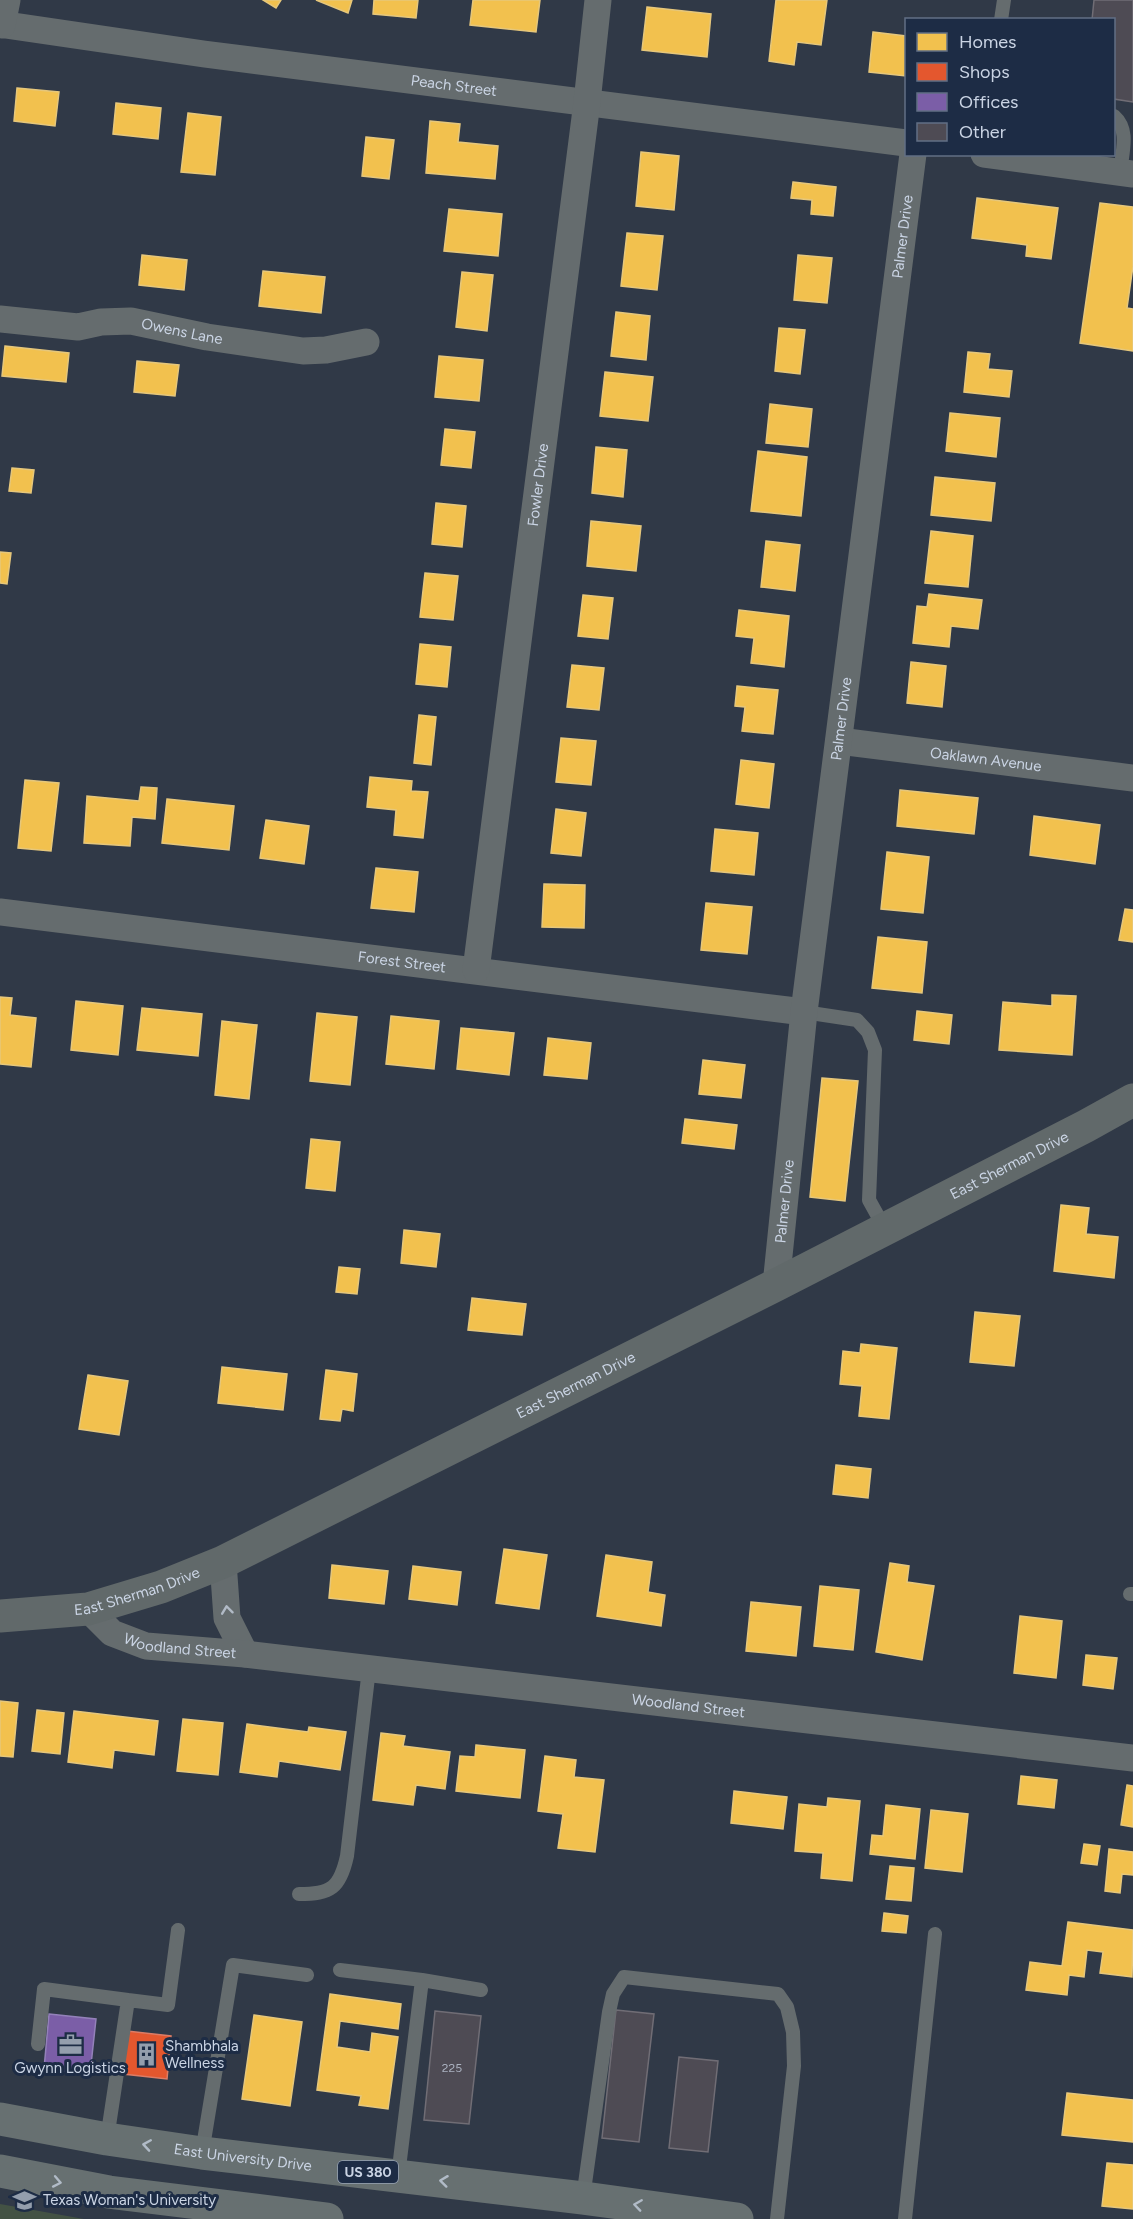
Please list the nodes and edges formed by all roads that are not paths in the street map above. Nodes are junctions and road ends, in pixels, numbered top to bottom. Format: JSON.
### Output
{"nodes":[{"id":1,"x":597,"y":0,"type":"edge"},
{"id":2,"x":1004,"y":0,"type":"edge"},
{"id":3,"x":3,"y":16,"type":"edge"},
{"id":4,"x":1002,"y":18,"type":"edge"},
{"id":5,"x":587,"y":102,"type":"junction"},
{"id":6,"x":1115,"y":118,"type":"edge"},
{"id":7,"x":905,"y":143,"type":"edge"},
{"id":8,"x":913,"y":156,"type":"edge"},
{"id":9,"x":999,"y":156,"type":"edge"},
{"id":10,"x":1126,"y":173,"type":"edge"},
{"id":11,"x":0,"y":319,"type":"edge"},
{"id":12,"x":366,"y":342,"type":"dead end"},
{"id":13,"x":839,"y":741,"type":"junction"},
{"id":14,"x":1133,"y":778,"type":"edge"},
{"id":15,"x":0,"y":912,"type":"edge"},
{"id":16,"x":476,"y":970,"type":"junction"},
{"id":17,"x":804,"y":1012,"type":"junction"},
{"id":18,"x":1133,"y":1100,"type":"edge"},
{"id":19,"x":885,"y":1229,"type":"junction"},
{"id":20,"x":776,"y":1285,"type":"junction"},
{"id":21,"x":223,"y":1562,"type":"junction"},
{"id":22,"x":88,"y":1609,"type":"junction"},
{"id":23,"x":0,"y":1616,"type":"edge"},
{"id":24,"x":245,"y":1654,"type":"junction"},
{"id":25,"x":369,"y":1668,"type":"junction"},
{"id":26,"x":1133,"y":1758,"type":"edge"},
{"id":27,"x":299,"y":1894,"type":"dead end"},
{"id":28,"x":178,"y":1930,"type":"dead end"},
{"id":29,"x":935,"y":1934,"type":"dead end"},
{"id":30,"x":340,"y":1970,"type":"dead end"},
{"id":31,"x":307,"y":1975,"type":"dead end"},
{"id":32,"x":422,"y":1980,"type":"junction"},
{"id":33,"x":481,"y":1990,"type":"dead end"},
{"id":34,"x":128,"y":2000,"type":"junction"},
{"id":35,"x":38,"y":2044,"type":"dead end"},
{"id":36,"x":0,"y":2119,"type":"edge"},
{"id":37,"x":107,"y":2139,"type":"junction"},
{"id":38,"x":202,"y":2153,"type":"junction"},
{"id":39,"x":0,"y":2171,"type":"edge"},
{"id":40,"x":398,"y":2176,"type":"junction"},
{"id":41,"x":583,"y":2198,"type":"junction"},
{"id":42,"x":327,"y":2219,"type":"edge"},
{"id":43,"x":737,"y":2219,"type":"edge"},
{"id":44,"x":777,"y":2219,"type":"edge"},
{"id":45,"x":905,"y":2219,"type":"edge"}],
"edges":[{"from":1,"to":5,"type":"street","name":"Fowler Drive"},
{"from":2,"to":4,"type":"lane"},
{"from":3,"to":5,"type":"street","name":"Peach Street"},
{"from":5,"to":7,"type":"street","name":"Peach Street"},
{"from":5,"to":16,"type":"street","name":"Fowler Drive"},
{"from":6,"to":10,"type":"lane"},
{"from":8,"to":13,"type":"street","name":"Palmer Drive"},
{"from":9,"to":10,"type":"street"},
{"from":11,"to":12,"type":"street","name":"Owens Lane"},
{"from":13,"to":14,"type":"street","name":"Oaklawn Avenue"},
{"from":13,"to":17,"type":"street","name":"Palmer Drive"},
{"from":15,"to":16,"type":"street","name":"Forest Street"},
{"from":16,"to":17,"type":"street","name":"Forest Street"},
{"from":17,"to":19,"type":"lane"},
{"from":17,"to":20,"type":"street","name":"Palmer Drive"},
{"from":18,"to":19,"type":"main road","name":"East Sherman Drive"},
{"from":19,"to":20,"type":"main road","name":"East Sherman Drive"},
{"from":20,"to":21,"type":"main road","name":"East Sherman Drive"},
{"from":21,"to":22,"type":"main road","name":"East Sherman Drive"},
{"from":24,"to":21,"type":"street","name":"Woodland Street","one_way":true},
{"from":22,"to":23,"type":"main road","name":"East Sherman Drive"},
{"from":22,"to":24,"type":"street","name":"Woodland Street"},
{"from":24,"to":25,"type":"street","name":"Woodland Street"},
{"from":25,"to":26,"type":"street","name":"Woodland Street"},
{"from":25,"to":27,"type":"lane"},
{"from":28,"to":34,"type":"lane"},
{"from":29,"to":45,"type":"lane"},
{"from":30,"to":32,"type":"lane"},
{"from":31,"to":38,"type":"lane"},
{"from":32,"to":33,"type":"lane"},
{"from":32,"to":40,"type":"lane"},
{"from":34,"to":35,"type":"lane"},
{"from":34,"to":37,"type":"lane"},
{"from":36,"to":37,"type":"main road","name":"East University Drive","number":"US 380"},
{"from":38,"to":37,"type":"main road","name":"East University Drive","number":"US 380","one_way":true},
{"from":38,"to":40,"type":"main road","name":"East University Drive","number":"US 380"},
{"from":39,"to":42,"type":"main road","one_way":true},
{"from":41,"to":40,"type":"main road","name":"East University Drive","number":"US 380","one_way":true},
{"from":43,"to":41,"type":"main road","name":"East University Drive","number":"US 380","one_way":true},
{"from":41,"to":44,"type":"lane"}]}
